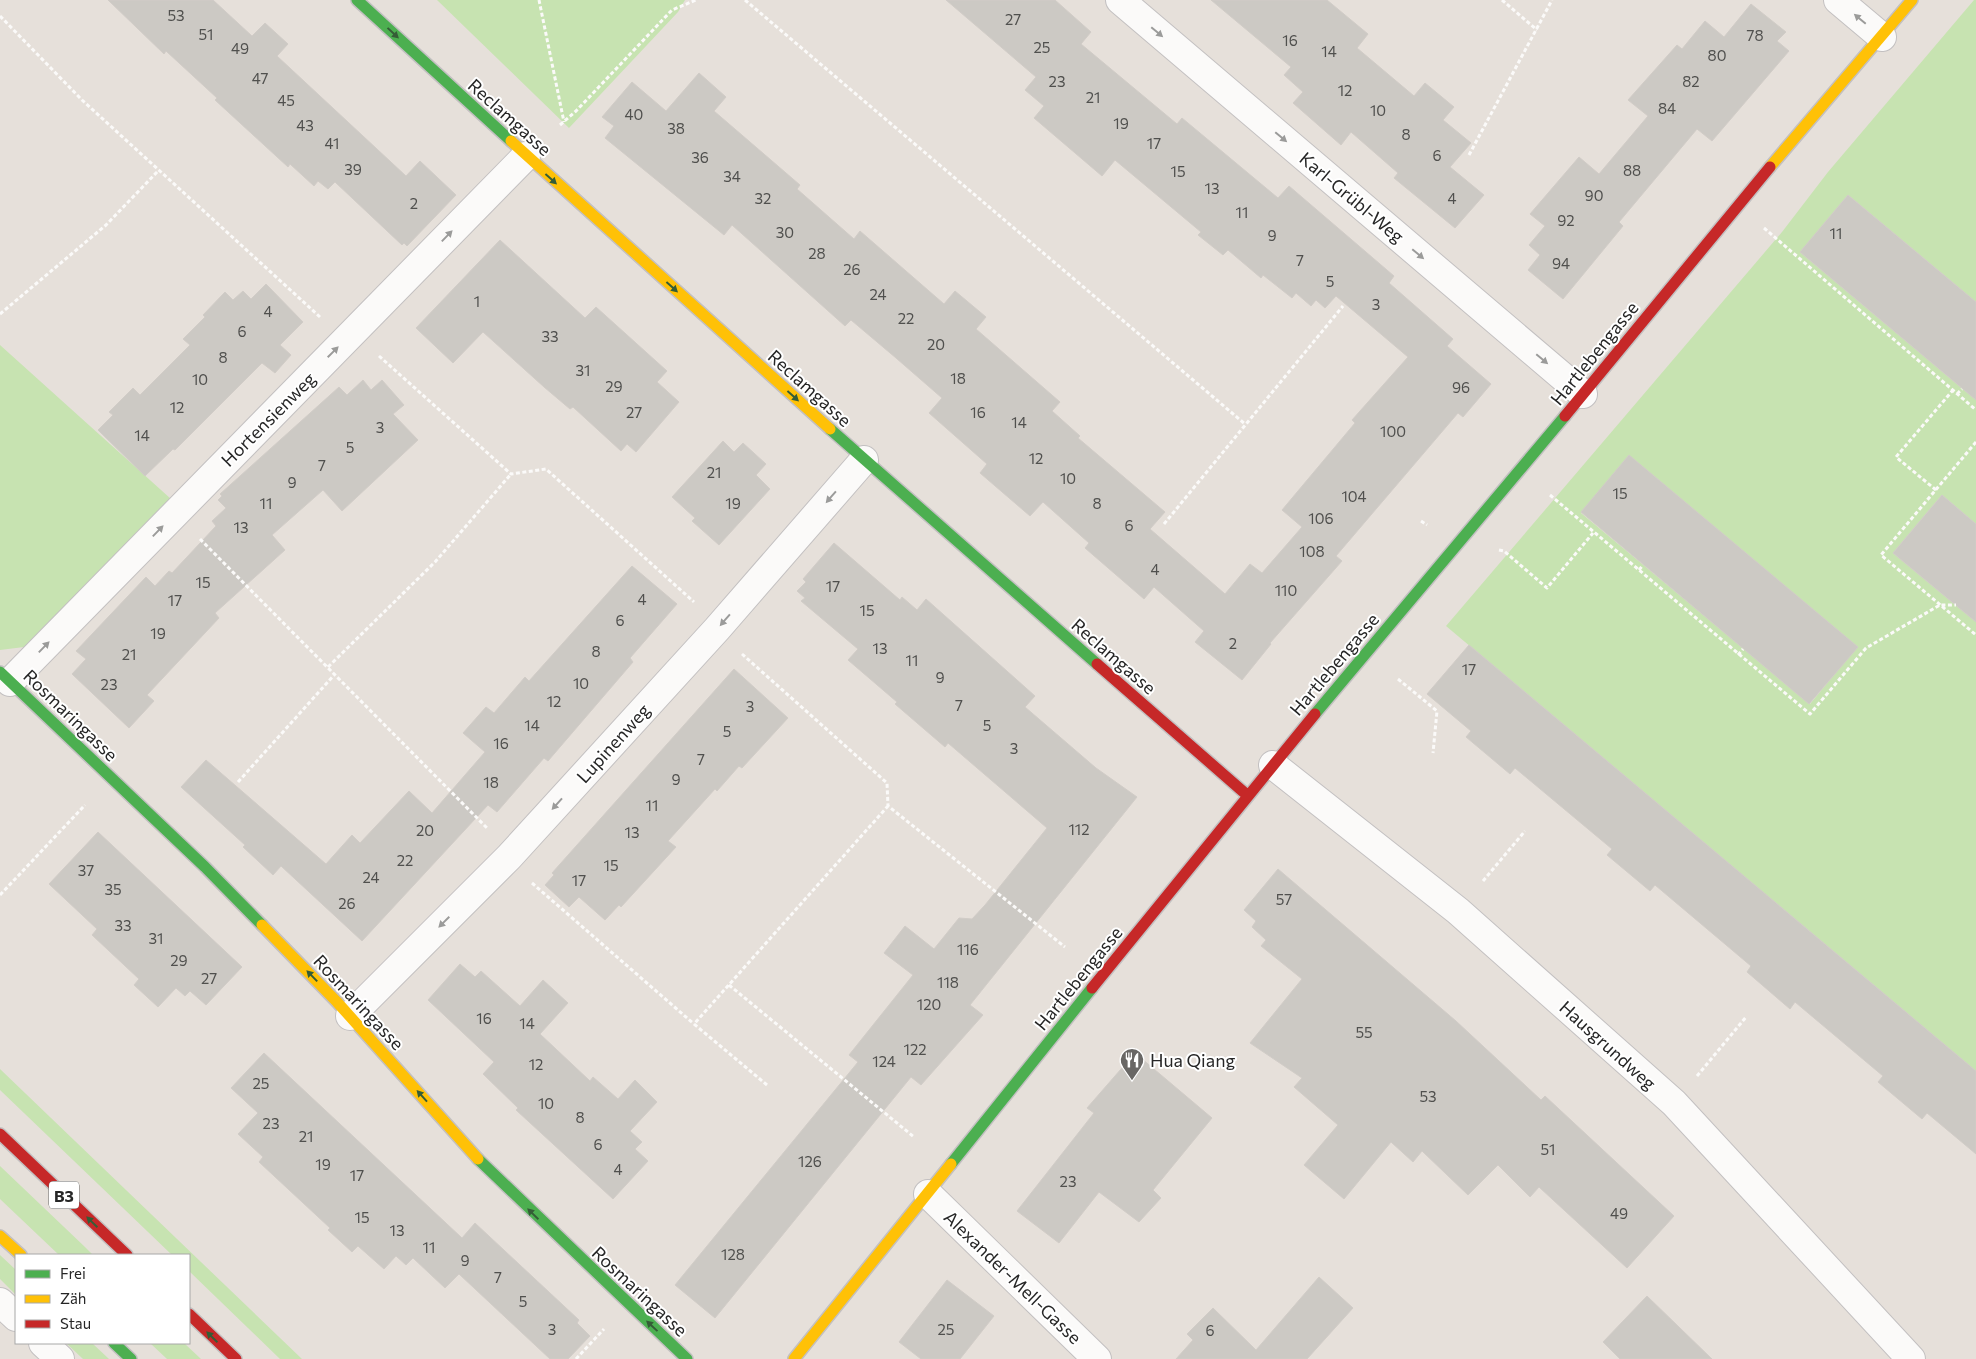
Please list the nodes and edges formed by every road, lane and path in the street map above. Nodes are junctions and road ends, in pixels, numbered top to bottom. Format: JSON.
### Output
{"nodes":[{"id":1,"x":357,"y":0,"type":"edge"},
{"id":2,"x":539,"y":0,"type":"edge"},
{"id":3,"x":696,"y":0,"type":"edge"},
{"id":4,"x":745,"y":0,"type":"edge"},
{"id":5,"x":1120,"y":0,"type":"edge"},
{"id":6,"x":1502,"y":0,"type":"edge"},
{"id":7,"x":1552,"y":0,"type":"edge"},
{"id":8,"x":1838,"y":0,"type":"edge"},
{"id":9,"x":1912,"y":0,"type":"edge"},
{"id":10,"x":0,"y":16,"type":"edge"},
{"id":11,"x":1537,"y":30,"type":"junction"},
{"id":12,"x":1882,"y":37,"type":"junction"},
{"id":13,"x":564,"y":122,"type":"junction"},
{"id":14,"x":560,"y":125,"type":"dead end"},
{"id":15,"x":1469,"y":155,"type":"dead end"},
{"id":16,"x":526,"y":156,"type":"junction"},
{"id":17,"x":158,"y":171,"type":"junction"},
{"id":18,"x":1737,"y":206,"type":"junction"},
{"id":19,"x":1862,"y":304,"type":"dead end"},
{"id":20,"x":1343,"y":306,"type":"dead end"},
{"id":21,"x":1858,"y":309,"type":"junction"},
{"id":22,"x":0,"y":314,"type":"edge"},
{"id":23,"x":326,"y":323,"type":"dead end"},
{"id":24,"x":377,"y":354,"type":"dead end"},
{"id":25,"x":1962,"y":389,"type":"dead end"},
{"id":26,"x":1953,"y":390,"type":"junction"},
{"id":27,"x":1583,"y":394,"type":"junction"},
{"id":28,"x":1958,"y":394,"type":"junction"},
{"id":29,"x":1976,"y":410,"type":"edge"},
{"id":30,"x":1246,"y":424,"type":"junction"},
{"id":31,"x":1976,"y":442,"type":"edge"},
{"id":32,"x":864,"y":460,"type":"junction"},
{"id":33,"x":511,"y":474,"type":"junction"},
{"id":34,"x":1936,"y":490,"type":"junction"},
{"id":35,"x":1550,"y":495,"type":"dead end"},
{"id":36,"x":1164,"y":524,"type":"dead end"},
{"id":37,"x":1594,"y":533,"type":"junction"},
{"id":38,"x":197,"y":537,"type":"dead end"},
{"id":39,"x":1504,"y":552,"type":"dead end"},
{"id":40,"x":1643,"y":565,"type":"dead end"},
{"id":41,"x":1638,"y":570,"type":"junction"},
{"id":42,"x":697,"y":605,"type":"dead end"},
{"id":43,"x":1940,"y":605,"type":"junction"},
{"id":44,"x":1956,"y":605,"type":"dead end"},
{"id":45,"x":1976,"y":635,"type":"edge"},
{"id":46,"x":1743,"y":649,"type":"dead end"},
{"id":47,"x":739,"y":651,"type":"dead end"},
{"id":48,"x":1738,"y":654,"type":"junction"},
{"id":49,"x":328,"y":667,"type":"junction"},
{"id":50,"x":335,"y":674,"type":"junction"},
{"id":51,"x":5,"y":677,"type":"edge"},
{"id":52,"x":1398,"y":679,"type":"dead end"},
{"id":53,"x":1433,"y":753,"type":"dead end"},
{"id":54,"x":1273,"y":765,"type":"junction"},
{"id":55,"x":238,"y":782,"type":"dead end"},
{"id":56,"x":1247,"y":795,"type":"junction"},
{"id":57,"x":85,"y":805,"type":"dead end"},
{"id":58,"x":888,"y":806,"type":"junction"},
{"id":59,"x":1525,"y":831,"type":"dead end"},
{"id":60,"x":491,"y":832,"type":"dead end"},
{"id":61,"x":527,"y":879,"type":"dead end"},
{"id":62,"x":1483,"y":880,"type":"dead end"},
{"id":63,"x":0,"y":895,"type":"edge"},
{"id":64,"x":1065,"y":947,"type":"dead end"},
{"id":65,"x":729,"y":985,"type":"junction"},
{"id":66,"x":350,"y":1016,"type":"junction"},
{"id":67,"x":1746,"y":1017,"type":"dead end"},
{"id":68,"x":694,"y":1024,"type":"junction"},
{"id":69,"x":1697,"y":1076,"type":"dead end"},
{"id":70,"x":766,"y":1084,"type":"dead end"},
{"id":71,"x":0,"y":1134,"type":"edge"},
{"id":72,"x":914,"y":1137,"type":"dead end"},
{"id":73,"x":928,"y":1194,"type":"junction"},
{"id":74,"x":0,"y":1236,"type":"edge"},
{"id":75,"x":20,"y":1254,"type":"edge"},
{"id":76,"x":126,"y":1254,"type":"edge"},
{"id":77,"x":0,"y":1302,"type":"edge"},
{"id":78,"x":190,"y":1315,"type":"edge"},
{"id":79,"x":15,"y":1317,"type":"edge"},
{"id":80,"x":606,"y":1326,"type":"dead end"},
{"id":81,"x":44,"y":1344,"type":"edge"},
{"id":82,"x":115,"y":1344,"type":"edge"},
{"id":83,"x":60,"y":1359,"type":"edge"},
{"id":84,"x":131,"y":1359,"type":"edge"},
{"id":85,"x":236,"y":1359,"type":"edge"},
{"id":86,"x":576,"y":1359,"type":"edge"},
{"id":87,"x":687,"y":1359,"type":"edge"},
{"id":88,"x":794,"y":1359,"type":"edge"},
{"id":89,"x":1097,"y":1359,"type":"edge"},
{"id":90,"x":1911,"y":1359,"type":"edge"}],
"edges":[{"from":1,"to":16,"type":"street","name":"Reclamgasse","one_way":true},
{"from":2,"to":13,"type":"path"},
{"from":3,"to":13,"type":"path"},
{"from":4,"to":30,"type":"path"},
{"from":5,"to":27,"type":"street","name":"Karl-Grübl-Weg","one_way":true},
{"from":6,"to":11,"type":"path"},
{"from":7,"to":11,"type":"path"},
{"from":12,"to":8,"type":"street","one_way":true},
{"from":9,"to":12,"type":"street","name":"Hartlebengasse"},
{"from":10,"to":17,"type":"path"},
{"from":11,"to":15,"type":"path"},
{"from":12,"to":18,"type":"street","name":"Hartlebengasse"},
{"from":13,"to":14,"type":"path"},
{"from":16,"to":32,"type":"street","name":"Reclamgasse","one_way":true},
{"from":51,"to":16,"type":"street","name":"Hortensienweg","one_way":true},
{"from":17,"to":22,"type":"path"},
{"from":17,"to":23,"type":"path"},
{"from":18,"to":21,"type":"path"},
{"from":18,"to":27,"type":"street","name":"Hartlebengasse"},
{"from":19,"to":21,"type":"path"},
{"from":20,"to":30,"type":"path"},
{"from":21,"to":26,"type":"path"},
{"from":24,"to":33,"type":"path"},
{"from":25,"to":28,"type":"path"},
{"from":26,"to":28,"type":"path"},
{"from":26,"to":34,"type":"path"},
{"from":27,"to":54,"type":"street","name":"Hartlebengasse"},
{"from":28,"to":29,"type":"path"},
{"from":30,"to":36,"type":"path"},
{"from":31,"to":34,"type":"path"},
{"from":32,"to":56,"type":"street","name":"Reclamgasse"},
{"from":32,"to":66,"type":"street","name":"Lupinenweg","one_way":true},
{"from":33,"to":42,"type":"path"},
{"from":33,"to":49,"type":"path"},
{"from":34,"to":43,"type":"path"},
{"from":35,"to":37,"type":"path"},
{"from":37,"to":39,"type":"path"},
{"from":37,"to":41,"type":"path"},
{"from":38,"to":49,"type":"path"},
{"from":40,"to":41,"type":"path"},
{"from":41,"to":48,"type":"path"},
{"from":43,"to":44,"type":"path"},
{"from":43,"to":45,"type":"path"},
{"from":43,"to":48,"type":"path"},
{"from":46,"to":48,"type":"path"},
{"from":47,"to":58,"type":"path"},
{"from":49,"to":50,"type":"path"},
{"from":50,"to":55,"type":"path"},
{"from":50,"to":60,"type":"path"},
{"from":66,"to":51,"type":"street","name":"Rosmaringasse","one_way":true},
{"from":52,"to":53,"type":"path"},
{"from":54,"to":56,"type":"street","name":"Hartlebengasse"},
{"from":54,"to":90,"type":"street","name":"Hausgrundweg"},
{"from":56,"to":73,"type":"street","name":"Hartlebengasse"},
{"from":57,"to":63,"type":"path"},
{"from":58,"to":64,"type":"path"},
{"from":58,"to":65,"type":"path"},
{"from":59,"to":62,"type":"path"},
{"from":61,"to":68,"type":"path"},
{"from":65,"to":68,"type":"path"},
{"from":65,"to":72,"type":"path"},
{"from":87,"to":66,"type":"street","name":"Rosmaringasse","one_way":true},
{"from":67,"to":69,"type":"path"},
{"from":68,"to":70,"type":"path"},
{"from":76,"to":71,"type":"street","number":"B3","one_way":true},
{"from":73,"to":88,"type":"street","name":"Hartlebengasse"},
{"from":73,"to":89,"type":"street","name":"Alexander-Mell-Gasse"},
{"from":74,"to":75,"type":"street"},
{"from":77,"to":79,"type":"street"},
{"from":85,"to":78,"type":"street","one_way":true},
{"from":80,"to":86,"type":"path"},
{"from":81,"to":83,"type":"street"},
{"from":82,"to":84,"type":"street"}]}
